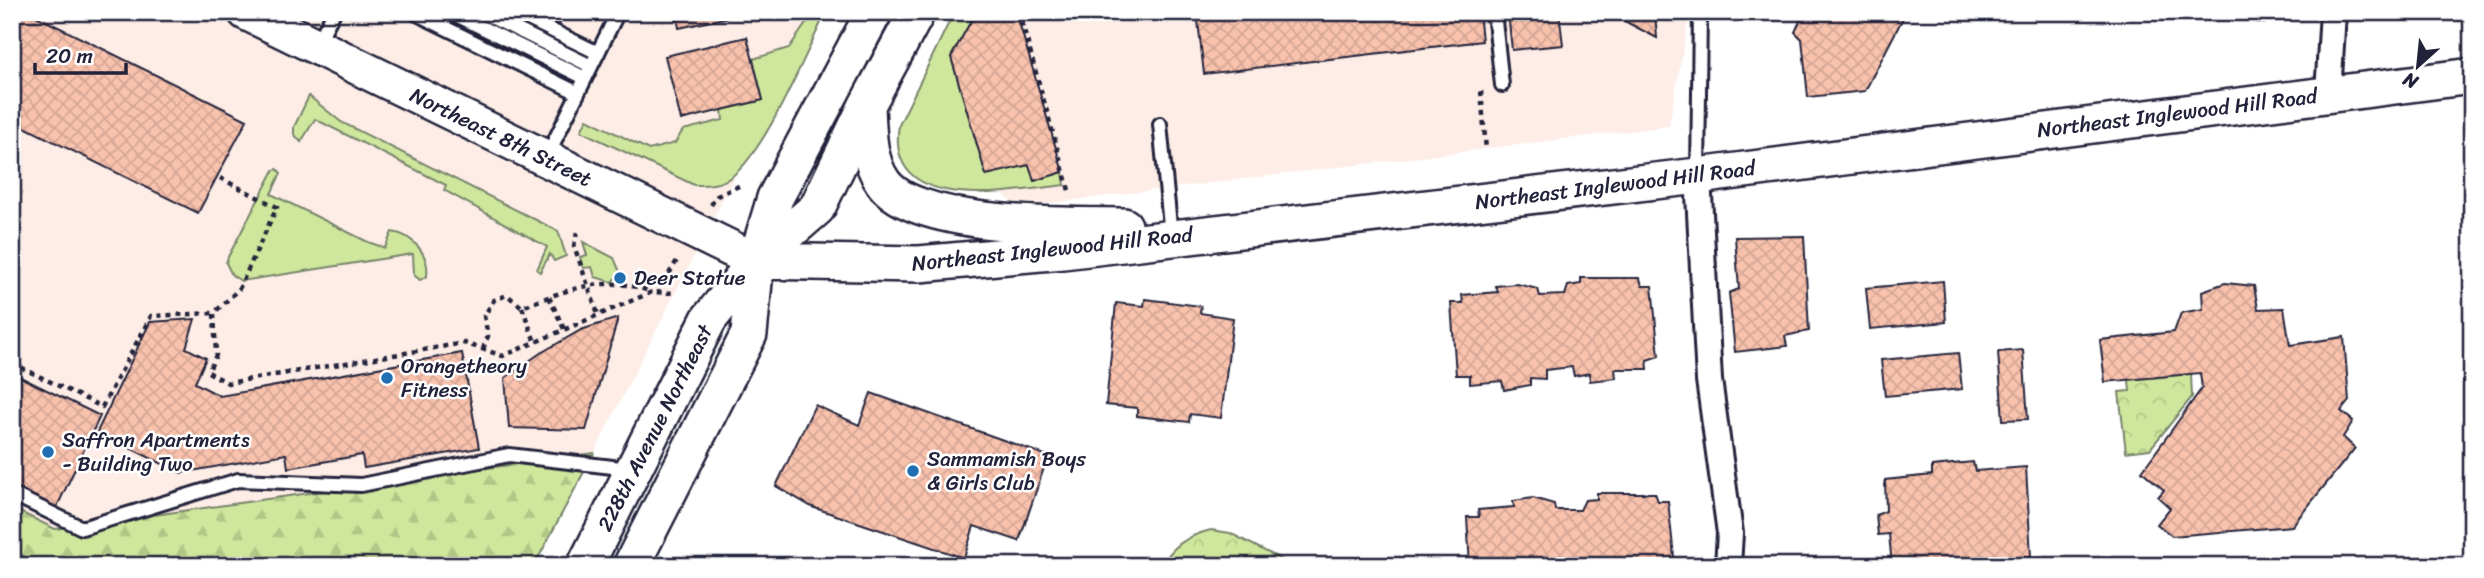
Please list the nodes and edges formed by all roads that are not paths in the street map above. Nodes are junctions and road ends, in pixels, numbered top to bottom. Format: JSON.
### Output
{"nodes":[{"id":1,"x":246,"y":12,"type":"edge"},
{"id":2,"x":334,"y":12,"type":"edge"},
{"id":3,"x":413,"y":12,"type":"edge"},
{"id":4,"x":450,"y":12,"type":"edge"},
{"id":5,"x":481,"y":12,"type":"edge"},
{"id":6,"x":514,"y":12,"type":"edge"},
{"id":7,"x":618,"y":12,"type":"edge"},
{"id":8,"x":874,"y":12,"type":"edge"},
{"id":9,"x":918,"y":12,"type":"edge"},
{"id":10,"x":1494,"y":12,"type":"edge"},
{"id":11,"x":1700,"y":12,"type":"edge"},
{"id":12,"x":2333,"y":12,"type":"edge"},
{"id":13,"x":316,"y":47,"type":"junction"},
{"id":14,"x":598,"y":53,"type":"junction"},
{"id":15,"x":588,"y":72,"type":"junction"},
{"id":16,"x":2472,"y":76,"type":"edge"},
{"id":17,"x":1502,"y":85,"type":"dead end"},
{"id":18,"x":578,"y":93,"type":"junction"},
{"id":19,"x":2328,"y":94,"type":"junction"},
{"id":20,"x":867,"y":105,"type":"junction"},
{"id":21,"x":1160,"y":124,"type":"dead end"},
{"id":22,"x":545,"y":159,"type":"junction"},
{"id":23,"x":1698,"y":176,"type":"junction"},
{"id":24,"x":1171,"y":233,"type":"junction"},
{"id":25,"x":755,"y":261,"type":"junction"},
{"id":26,"x":635,"y":470,"type":"junction"},
{"id":27,"x":12,"y":494,"type":"edge"},
{"id":28,"x":585,"y":566,"type":"edge"},
{"id":29,"x":631,"y":566,"type":"edge"},
{"id":30,"x":1728,"y":566,"type":"edge"}],
"edges":[{"from":1,"to":13,"type":"street","name":"Northeast 8th Street"},
{"from":2,"to":13,"type":"lane"},
{"from":3,"to":18,"type":"lane"},
{"from":4,"to":15,"type":"lane"},
{"from":5,"to":15,"type":"lane"},
{"from":6,"to":14,"type":"lane"},
{"from":7,"to":14,"type":"lane"},
{"from":8,"to":25,"type":"street","name":"228th Avenue Northeast"},
{"from":9,"to":20,"type":"street","name":"228th Avenue Northeast"},
{"from":10,"to":17,"type":"lane"},
{"from":11,"to":23,"type":"lane"},
{"from":12,"to":19,"type":"street"},
{"from":13,"to":22,"type":"street","name":"Northeast 8th Street"},
{"from":14,"to":15,"type":"lane"},
{"from":15,"to":18,"type":"lane"},
{"from":16,"to":19,"type":"street","name":"Northeast Inglewood Hill Road"},
{"from":18,"to":22,"type":"lane"},
{"from":19,"to":23,"type":"street","name":"Northeast Inglewood Hill Road"},
{"from":20,"to":24,"type":"street"},
{"from":20,"to":25,"type":"street","name":"228th Avenue Northeast"},
{"from":21,"to":24,"type":"lane"},
{"from":22,"to":25,"type":"street","name":"Northeast 8th Street"},
{"from":23,"to":24,"type":"street","name":"Northeast Inglewood Hill Road"},
{"from":23,"to":30,"type":"street"},
{"from":24,"to":25,"type":"street","name":"Northeast Inglewood Hill Road"},
{"from":25,"to":26,"type":"street","name":"228th Avenue Northeast"},
{"from":25,"to":29,"type":"street","name":"228th Avenue Northeast"},
{"from":26,"to":27,"type":"lane"},
{"from":26,"to":28,"type":"street","name":"228th Avenue Northeast"}]}
